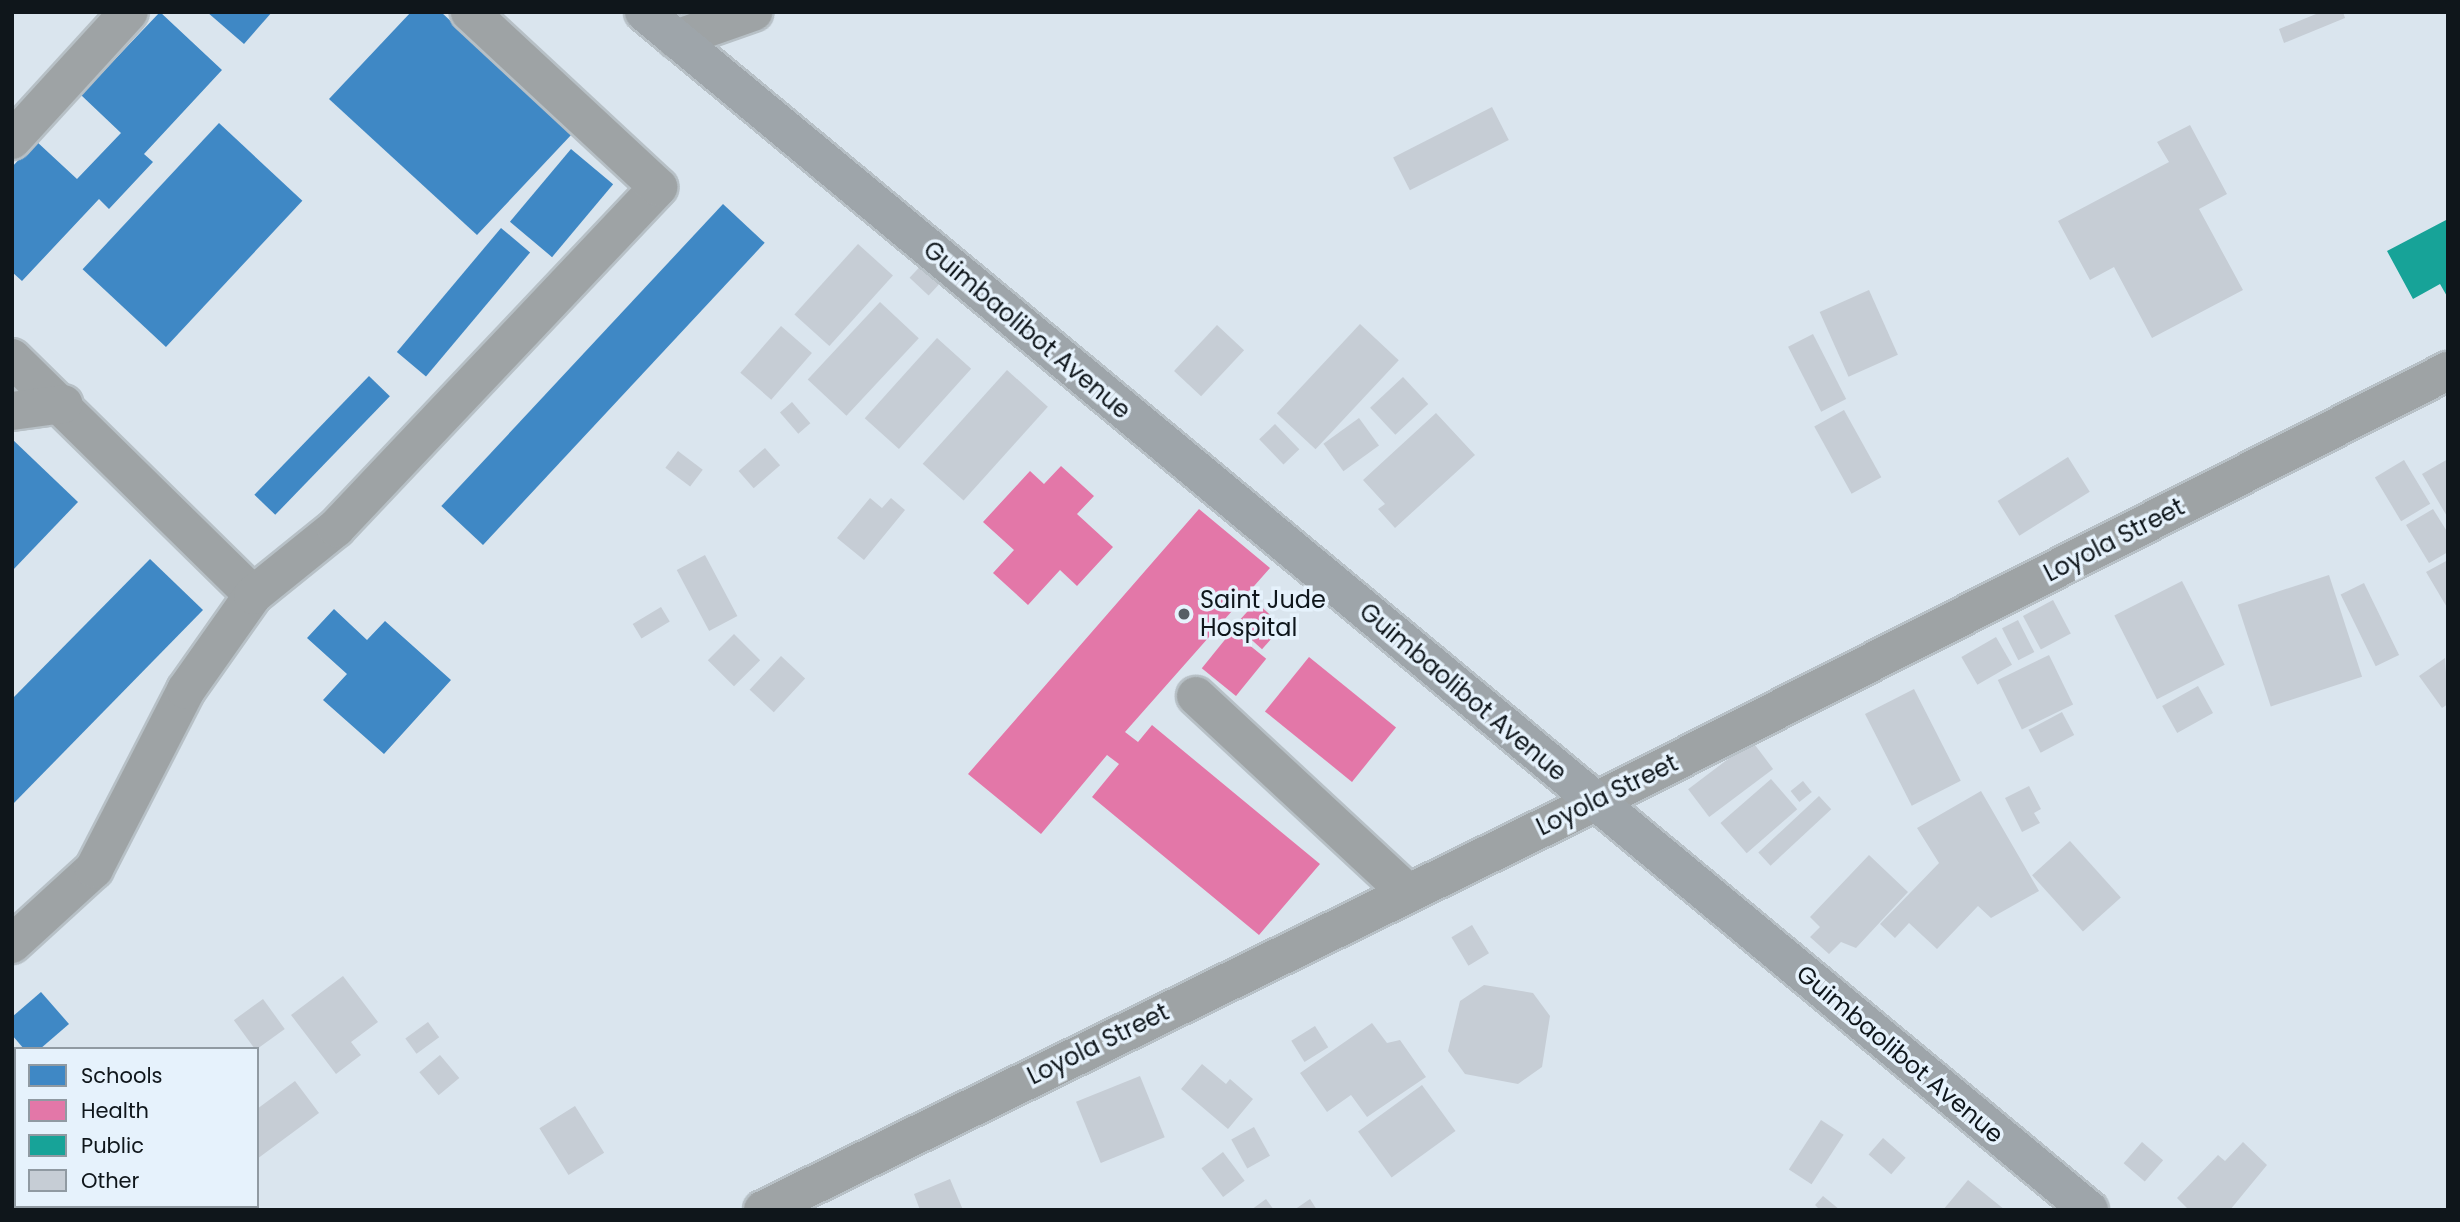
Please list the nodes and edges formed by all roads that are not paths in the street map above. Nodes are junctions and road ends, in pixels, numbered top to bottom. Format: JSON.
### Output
{"nodes":[{"id":1,"x":470,"y":12,"type":"edge"},
{"id":2,"x":645,"y":12,"type":"edge"},
{"id":3,"x":753,"y":12,"type":"edge"},
{"id":4,"x":123,"y":14,"type":"edge"},
{"id":5,"x":676,"y":39,"type":"junction"},
{"id":6,"x":12,"y":140,"type":"edge"},
{"id":7,"x":12,"y":358,"type":"edge"},
{"id":8,"x":2448,"y":371,"type":"edge"},
{"id":9,"x":64,"y":404,"type":"junction"},
{"id":10,"x":12,"y":411,"type":"edge"},
{"id":11,"x":253,"y":595,"type":"junction"},
{"id":12,"x":1196,"y":696,"type":"dead end"},
{"id":13,"x":1595,"y":802,"type":"junction"},
{"id":14,"x":1407,"y":892,"type":"junction"},
{"id":15,"x":12,"y":944,"type":"edge"},
{"id":16,"x":763,"y":1210,"type":"edge"},
{"id":17,"x":2089,"y":1210,"type":"edge"}],
"edges":[{"from":1,"to":11,"type":"street"},
{"from":2,"to":5,"type":"main road","name":"Guimbaolibot Avenue"},
{"from":3,"to":5,"type":"street"},
{"from":4,"to":6,"type":"street"},
{"from":5,"to":13,"type":"main road","name":"Guimbaolibot Avenue"},
{"from":7,"to":9,"type":"street"},
{"from":8,"to":13,"type":"street","name":"Loyola Street"},
{"from":9,"to":10,"type":"street"},
{"from":9,"to":11,"type":"street"},
{"from":11,"to":15,"type":"street"},
{"from":12,"to":14,"type":"street"},
{"from":13,"to":14,"type":"street","name":"Loyola Street"},
{"from":13,"to":17,"type":"main road","name":"Guimbaolibot Avenue"},
{"from":14,"to":16,"type":"street","name":"Loyola Street"}]}
